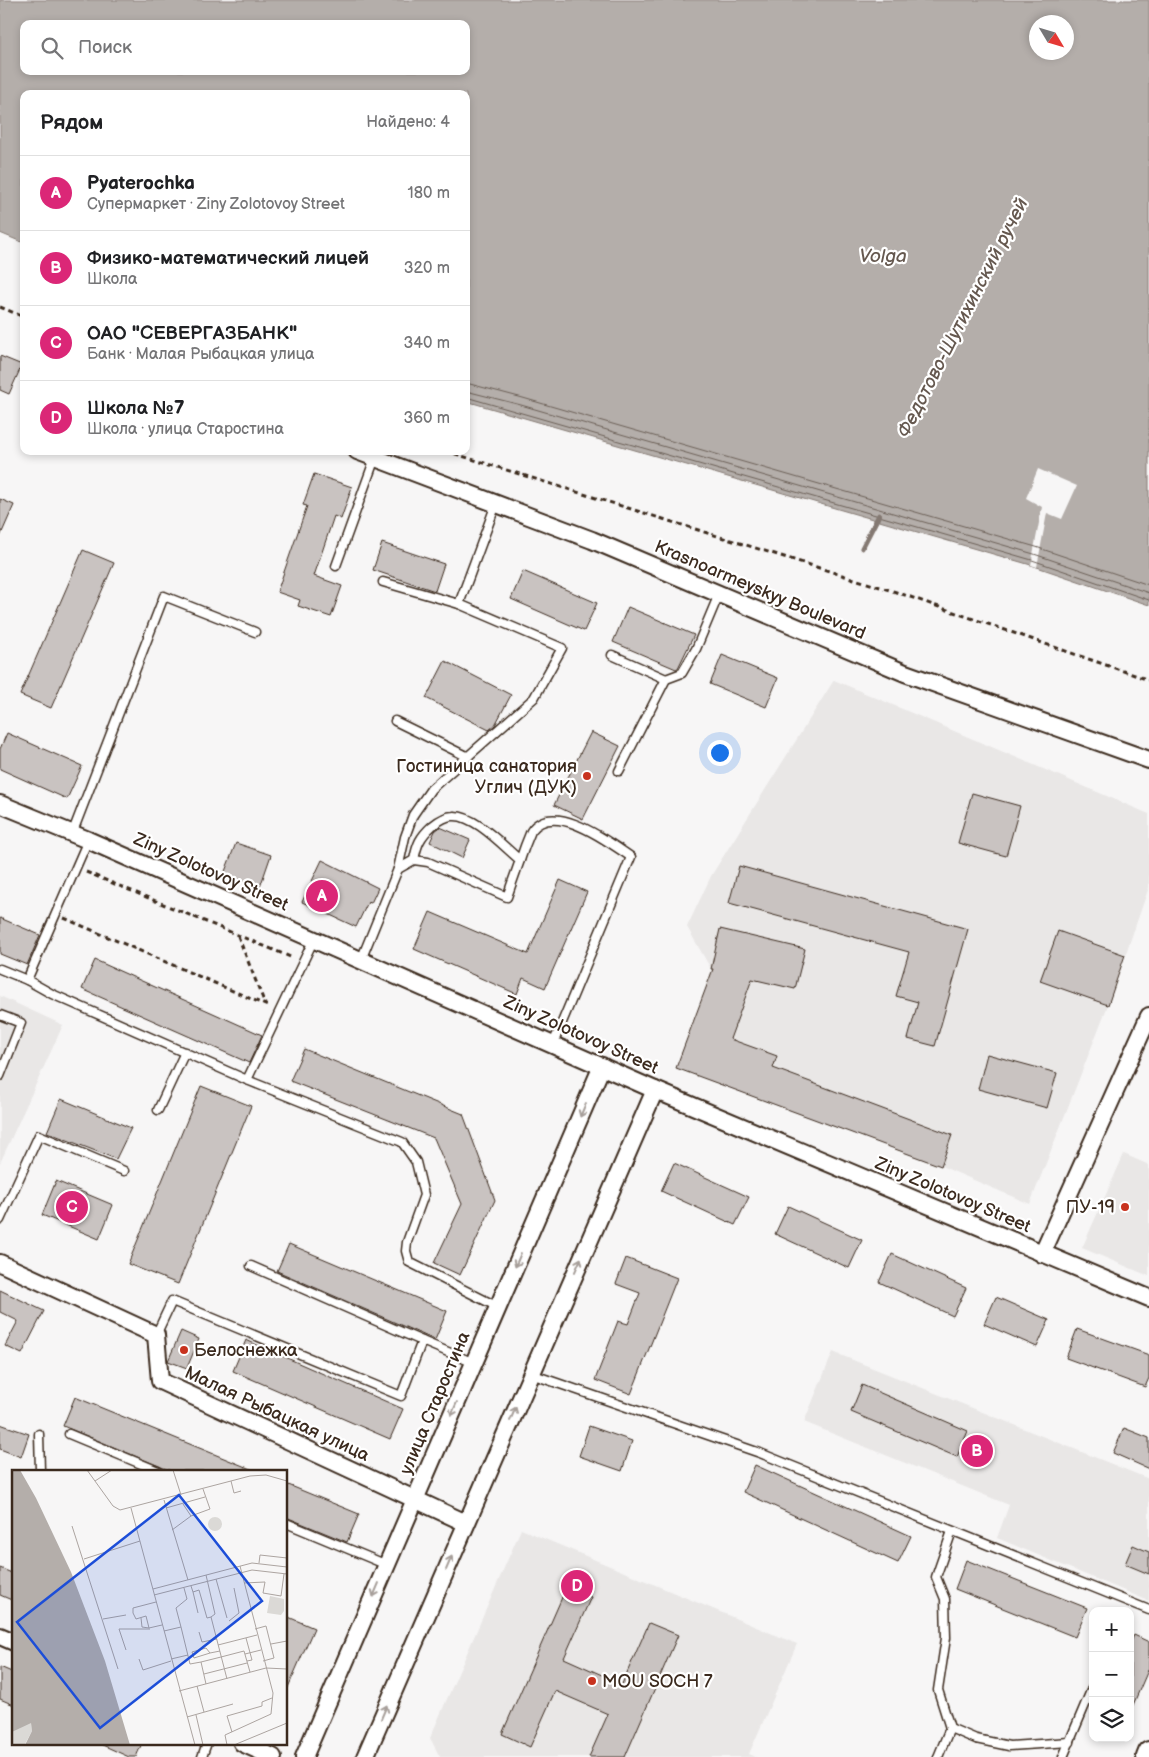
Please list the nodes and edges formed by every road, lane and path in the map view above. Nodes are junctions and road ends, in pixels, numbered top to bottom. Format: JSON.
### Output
{"nodes":[{"id":1,"x":0,"y":307,"type":"edge"},
{"id":2,"x":20,"y":314,"type":"edge"},
{"id":3,"x":367,"y":455,"type":"edge"},
{"id":4,"x":459,"y":455,"type":"edge"},
{"id":5,"x":375,"y":458,"type":"junction"},
{"id":6,"x":496,"y":504,"type":"junction"},
{"id":7,"x":336,"y":566,"type":"dead end"},
{"id":8,"x":383,"y":582,"type":"dead end"},
{"id":9,"x":718,"y":594,"type":"junction"},
{"id":10,"x":459,"y":604,"type":"junction"},
{"id":11,"x":255,"y":632,"type":"dead end"},
{"id":12,"x":612,"y":655,"type":"dead end"},
{"id":13,"x":666,"y":679,"type":"junction"},
{"id":14,"x":1149,"y":680,"type":"edge"},
{"id":15,"x":395,"y":721,"type":"dead end"},
{"id":16,"x":468,"y":757,"type":"junction"},
{"id":17,"x":1149,"y":760,"type":"edge"},
{"id":18,"x":619,"y":771,"type":"dead end"},
{"id":19,"x":0,"y":804,"type":"edge"},
{"id":20,"x":72,"y":834,"type":"junction"},
{"id":21,"x":88,"y":840,"type":"junction"},
{"id":22,"x":414,"y":860,"type":"junction"},
{"id":23,"x":520,"y":860,"type":"junction"},
{"id":24,"x":76,"y":867,"type":"junction"},
{"id":25,"x":398,"y":869,"type":"junction"},
{"id":26,"x":56,"y":914,"type":"junction"},
{"id":27,"x":238,"y":936,"type":"junction"},
{"id":28,"x":314,"y":939,"type":"junction"},
{"id":29,"x":361,"y":960,"type":"junction"},
{"id":30,"x":302,"y":962,"type":"junction"},
{"id":31,"x":0,"y":969,"type":"edge"},
{"id":32,"x":27,"y":980,"type":"junction"},
{"id":33,"x":265,"y":1005,"type":"junction"},
{"id":34,"x":280,"y":1011,"type":"junction"},
{"id":35,"x":0,"y":1015,"type":"edge"},
{"id":36,"x":1149,"y":1016,"type":"edge"},
{"id":37,"x":553,"y":1044,"type":"junction"},
{"id":38,"x":185,"y":1052,"type":"junction"},
{"id":39,"x":602,"y":1066,"type":"junction"},
{"id":40,"x":0,"y":1076,"type":"edge"},
{"id":41,"x":248,"y":1080,"type":"junction"},
{"id":42,"x":655,"y":1090,"type":"junction"},
{"id":43,"x":158,"y":1110,"type":"dead end"},
{"id":44,"x":124,"y":1171,"type":"dead end"},
{"id":45,"x":0,"y":1220,"type":"edge"},
{"id":46,"x":1042,"y":1254,"type":"junction"},
{"id":47,"x":0,"y":1263,"type":"edge"},
{"id":48,"x":251,"y":1266,"type":"dead end"},
{"id":49,"x":1149,"y":1298,"type":"edge"},
{"id":50,"x":498,"y":1307,"type":"junction"},
{"id":51,"x":156,"y":1336,"type":"junction"},
{"id":52,"x":422,"y":1341,"type":"junction"},
{"id":53,"x":474,"y":1363,"type":"junction"},
{"id":54,"x":531,"y":1374,"type":"junction"},
{"id":55,"x":39,"y":1434,"type":"dead end"},
{"id":56,"x":69,"y":1434,"type":"dead end"},
{"id":57,"x":40,"y":1470,"type":"edge"},
{"id":58,"x":156,"y":1470,"type":"edge"},
{"id":59,"x":415,"y":1500,"type":"junction"},
{"id":60,"x":466,"y":1523,"type":"junction"},
{"id":61,"x":288,"y":1525,"type":"edge"},
{"id":62,"x":952,"y":1531,"type":"junction"},
{"id":63,"x":387,"y":1565,"type":"junction"},
{"id":64,"x":1128,"y":1602,"type":"junction"},
{"id":65,"x":1126,"y":1607,"type":"edge"},
{"id":66,"x":1149,"y":1610,"type":"edge"},
{"id":67,"x":0,"y":1636,"type":"edge"},
{"id":68,"x":12,"y":1641,"type":"edge"},
{"id":69,"x":1089,"y":1696,"type":"edge"},
{"id":70,"x":950,"y":1728,"type":"junction"},
{"id":71,"x":1070,"y":1742,"type":"junction"},
{"id":72,"x":207,"y":1744,"type":"edge"},
{"id":73,"x":244,"y":1744,"type":"edge"},
{"id":74,"x":1149,"y":1752,"type":"edge"},
{"id":75,"x":202,"y":1757,"type":"edge"},
{"id":76,"x":273,"y":1757,"type":"edge"},
{"id":77,"x":304,"y":1757,"type":"edge"},
{"id":78,"x":365,"y":1757,"type":"edge"},
{"id":79,"x":938,"y":1757,"type":"edge"},
{"id":80,"x":1063,"y":1757,"type":"edge"},
{"id":81,"x":1147,"y":1757,"type":"edge"}],
"edges":[{"from":1,"to":2,"type":"path"},
{"from":3,"to":5,"type":"street","name":"Krasnoarmeyskyy Boulevard"},
{"from":4,"to":14,"type":"path"},
{"from":5,"to":6,"type":"street","name":"Krasnoarmeyskyy Boulevard"},
{"from":5,"to":7,"type":"lane"},
{"from":6,"to":9,"type":"street","name":"Krasnoarmeyskyy Boulevard"},
{"from":6,"to":10,"type":"lane"},
{"from":8,"to":10,"type":"lane"},
{"from":9,"to":13,"type":"lane"},
{"from":9,"to":17,"type":"street","name":"Krasnoarmeyskyy Boulevard"},
{"from":10,"to":16,"type":"lane"},
{"from":11,"to":20,"type":"lane"},
{"from":12,"to":13,"type":"lane"},
{"from":13,"to":18,"type":"lane"},
{"from":15,"to":16,"type":"lane"},
{"from":16,"to":25,"type":"lane"},
{"from":19,"to":20,"type":"street","name":"Ziny Zolotovoy Street"},
{"from":20,"to":21,"type":"street","name":"Ziny Zolotovoy Street"},
{"from":21,"to":24,"type":"lane"},
{"from":21,"to":28,"type":"street","name":"Ziny Zolotovoy Street"},
{"from":22,"to":23,"type":"lane"},
{"from":22,"to":23,"type":"lane"},
{"from":22,"to":25,"type":"lane"},
{"from":23,"to":37,"type":"lane"},
{"from":24,"to":26,"type":"lane"},
{"from":24,"to":27,"type":"path"},
{"from":25,"to":29,"type":"lane"},
{"from":26,"to":32,"type":"lane"},
{"from":26,"to":33,"type":"path"},
{"from":27,"to":30,"type":"path"},
{"from":27,"to":33,"type":"path"},
{"from":28,"to":29,"type":"street","name":"Ziny Zolotovoy Street"},
{"from":28,"to":30,"type":"lane"},
{"from":29,"to":37,"type":"street","name":"Ziny Zolotovoy Street"},
{"from":30,"to":34,"type":"lane"},
{"from":31,"to":32,"type":"lane"},
{"from":32,"to":38,"type":"lane"},
{"from":33,"to":34,"type":"path"},
{"from":34,"to":41,"type":"lane"},
{"from":35,"to":40,"type":"lane"},
{"from":36,"to":46,"type":"street"},
{"from":37,"to":39,"type":"street","name":"Ziny Zolotovoy Street"},
{"from":38,"to":41,"type":"lane"},
{"from":38,"to":43,"type":"lane"},
{"from":39,"to":42,"type":"street","name":"Ziny Zolotovoy Street"},
{"from":39,"to":50,"type":"street","name":"улица Старостина","one_way":true},
{"from":41,"to":50,"type":"lane"},
{"from":42,"to":46,"type":"street","name":"Ziny Zolotovoy Street"},
{"from":54,"to":42,"type":"street","one_way":true},
{"from":44,"to":45,"type":"lane"},
{"from":46,"to":49,"type":"street","name":"Ziny Zolotovoy Street"},
{"from":47,"to":51,"type":"street"},
{"from":48,"to":52,"type":"lane"},
{"from":50,"to":53,"type":"street","name":"улица Старостина"},
{"from":51,"to":52,"type":"lane"},
{"from":51,"to":59,"type":"street","name":"Малая Рыбацкая улица"},
{"from":52,"to":53,"type":"lane"},
{"from":53,"to":59,"type":"street","name":"улица Старостина","one_way":true},
{"from":60,"to":54,"type":"street","one_way":true},
{"from":54,"to":62,"type":"lane"},
{"from":55,"to":57,"type":"lane"},
{"from":56,"to":58,"type":"lane"},
{"from":59,"to":60,"type":"street","name":"Малая Рыбацкая улица"},
{"from":59,"to":63,"type":"street","name":"улица Старостина"},
{"from":78,"to":60,"type":"street","one_way":true},
{"from":61,"to":63,"type":"lane"},
{"from":62,"to":64,"type":"lane"},
{"from":62,"to":70,"type":"lane"},
{"from":63,"to":77,"type":"street","name":"улица Старостина","one_way":true},
{"from":64,"to":65,"type":"lane"},
{"from":64,"to":66,"type":"lane"},
{"from":67,"to":68,"type":"street"},
{"from":69,"to":71,"type":"lane"},
{"from":70,"to":71,"type":"lane"},
{"from":70,"to":79,"type":"lane"},
{"from":71,"to":80,"type":"lane"},
{"from":72,"to":75,"type":"lane"},
{"from":73,"to":76,"type":"street"},
{"from":74,"to":81,"type":"street"}]}
